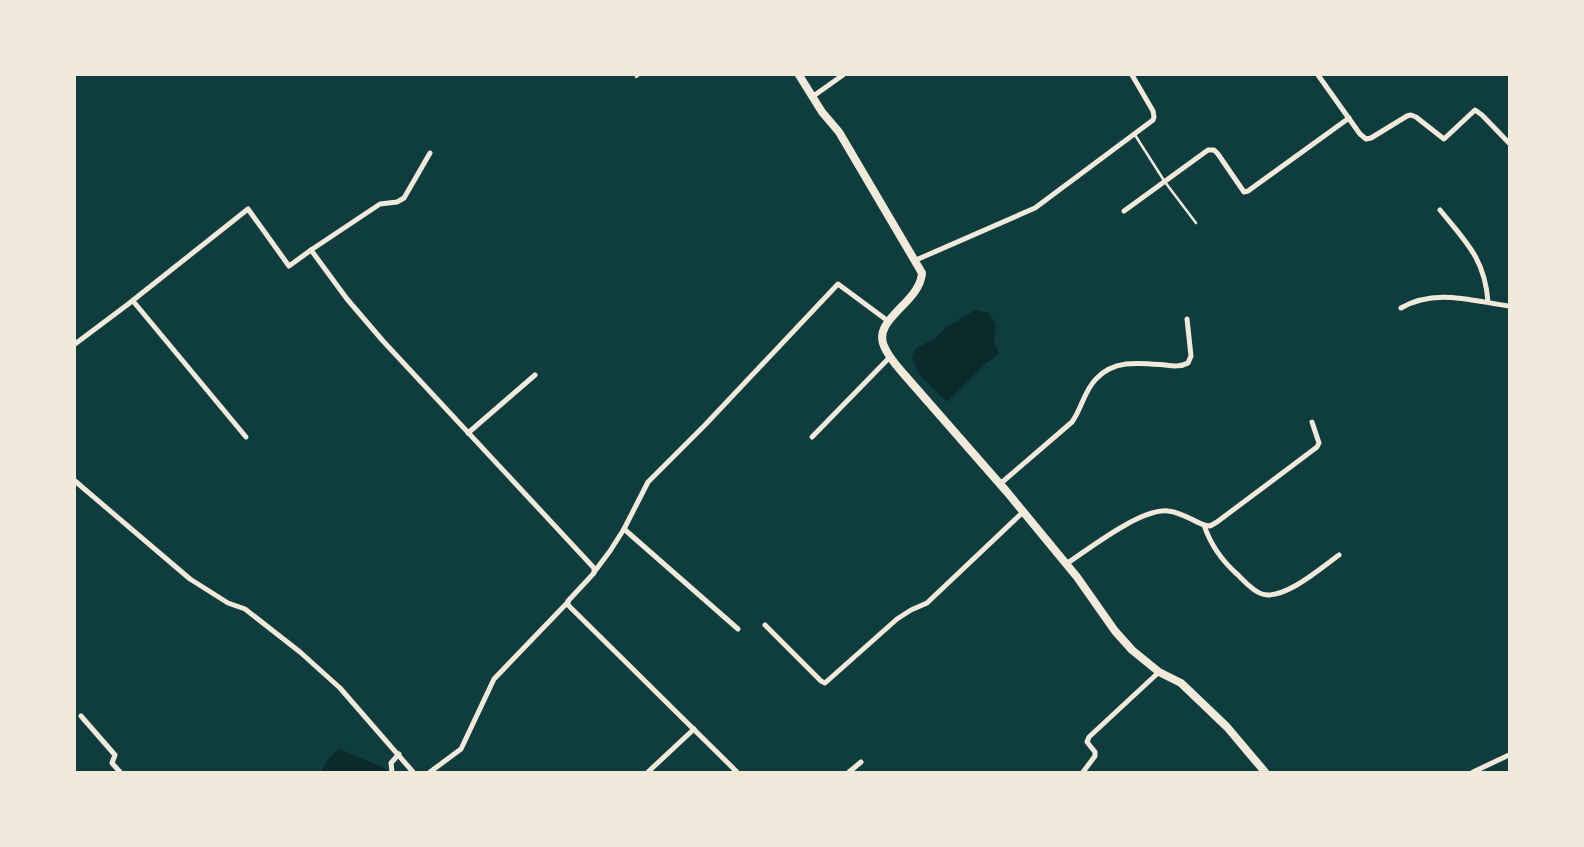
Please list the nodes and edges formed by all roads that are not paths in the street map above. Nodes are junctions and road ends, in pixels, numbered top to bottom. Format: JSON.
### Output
{"nodes":[{"id":1,"x":799,"y":75,"type":"edge"},
{"id":2,"x":843,"y":75,"type":"edge"},
{"id":3,"x":1132,"y":75,"type":"edge"},
{"id":4,"x":1318,"y":75,"type":"edge"},
{"id":5,"x":812,"y":97,"type":"junction"},
{"id":6,"x":1348,"y":118,"type":"junction"},
{"id":7,"x":1134,"y":134,"type":"junction"},
{"id":8,"x":1509,"y":143,"type":"edge"},
{"id":9,"x":430,"y":153,"type":"dead end"},
{"id":10,"x":1165,"y":182,"type":"junction"},
{"id":11,"x":1440,"y":210,"type":"dead end"},
{"id":12,"x":1124,"y":211,"type":"dead end"},
{"id":13,"x":1196,"y":223,"type":"dead end"},
{"id":14,"x":311,"y":250,"type":"junction"},
{"id":15,"x":916,"y":260,"type":"junction"},
{"id":16,"x":133,"y":301,"type":"junction"},
{"id":17,"x":1488,"y":302,"type":"junction"},
{"id":18,"x":1509,"y":306,"type":"edge"},
{"id":19,"x":1401,"y":308,"type":"dead end"},
{"id":20,"x":1187,"y":319,"type":"dead end"},
{"id":21,"x":888,"y":321,"type":"junction"},
{"id":22,"x":75,"y":344,"type":"edge"},
{"id":23,"x":890,"y":357,"type":"junction"},
{"id":24,"x":535,"y":375,"type":"dead end"},
{"id":25,"x":1312,"y":422,"type":"dead end"},
{"id":26,"x":468,"y":433,"type":"junction"},
{"id":27,"x":246,"y":437,"type":"dead end"},
{"id":28,"x":812,"y":437,"type":"dead end"},
{"id":29,"x":75,"y":481,"type":"edge"},
{"id":30,"x":1000,"y":484,"type":"junction"},
{"id":31,"x":1024,"y":512,"type":"junction"},
{"id":32,"x":1204,"y":525,"type":"junction"},
{"id":33,"x":624,"y":529,"type":"junction"},
{"id":34,"x":1339,"y":554,"type":"dead end"},
{"id":35,"x":1066,"y":564,"type":"junction"},
{"id":36,"x":595,"y":571,"type":"junction"},
{"id":37,"x":568,"y":602,"type":"junction"},
{"id":38,"x":765,"y":625,"type":"dead end"},
{"id":39,"x":738,"y":629,"type":"dead end"},
{"id":40,"x":1159,"y":672,"type":"junction"},
{"id":41,"x":81,"y":716,"type":"dead end"},
{"id":42,"x":694,"y":729,"type":"junction"},
{"id":43,"x":399,"y":754,"type":"junction"},
{"id":44,"x":1509,"y":755,"type":"edge"},
{"id":45,"x":861,"y":762,"type":"dead end"},
{"id":46,"x":120,"y":772,"type":"edge"},
{"id":47,"x":392,"y":772,"type":"edge"},
{"id":48,"x":413,"y":772,"type":"edge"},
{"id":49,"x":430,"y":772,"type":"edge"},
{"id":50,"x":648,"y":772,"type":"edge"},
{"id":51,"x":737,"y":772,"type":"edge"},
{"id":52,"x":849,"y":772,"type":"edge"},
{"id":53,"x":1083,"y":772,"type":"edge"},
{"id":54,"x":1265,"y":772,"type":"edge"},
{"id":55,"x":1473,"y":772,"type":"edge"}],
"edges":[{"from":1,"to":5,"type":"main road"},
{"from":2,"to":5,"type":"street"},
{"from":3,"to":7,"type":"street"},
{"from":4,"to":6,"type":"street"},
{"from":5,"to":15,"type":"main road"},
{"from":6,"to":8,"type":"street"},
{"from":6,"to":10,"type":"street"},
{"from":7,"to":10,"type":"lane"},
{"from":7,"to":15,"type":"street"},
{"from":9,"to":14,"type":"street"},
{"from":10,"to":12,"type":"street"},
{"from":10,"to":13,"type":"lane"},
{"from":11,"to":17,"type":"street"},
{"from":14,"to":16,"type":"street"},
{"from":14,"to":26,"type":"street"},
{"from":15,"to":21,"type":"main road"},
{"from":16,"to":22,"type":"street"},
{"from":16,"to":27,"type":"street"},
{"from":17,"to":18,"type":"street"},
{"from":17,"to":19,"type":"street"},
{"from":20,"to":30,"type":"street"},
{"from":21,"to":23,"type":"main road"},
{"from":21,"to":33,"type":"street"},
{"from":23,"to":28,"type":"street"},
{"from":23,"to":30,"type":"main road"},
{"from":24,"to":26,"type":"street"},
{"from":25,"to":32,"type":"street"},
{"from":26,"to":36,"type":"street"},
{"from":29,"to":43,"type":"street"},
{"from":30,"to":31,"type":"main road"},
{"from":31,"to":35,"type":"main road"},
{"from":31,"to":38,"type":"street"},
{"from":32,"to":34,"type":"street"},
{"from":32,"to":35,"type":"street"},
{"from":33,"to":36,"type":"street"},
{"from":33,"to":39,"type":"street"},
{"from":35,"to":40,"type":"main road"},
{"from":36,"to":37,"type":"street"},
{"from":37,"to":42,"type":"street"},
{"from":37,"to":49,"type":"street"},
{"from":40,"to":53,"type":"street"},
{"from":40,"to":54,"type":"main road"},
{"from":41,"to":46,"type":"street"},
{"from":42,"to":50,"type":"street"},
{"from":42,"to":51,"type":"street"},
{"from":43,"to":47,"type":"street"},
{"from":43,"to":48,"type":"street"},
{"from":44,"to":55,"type":"street"},
{"from":45,"to":52,"type":"street"}]}
